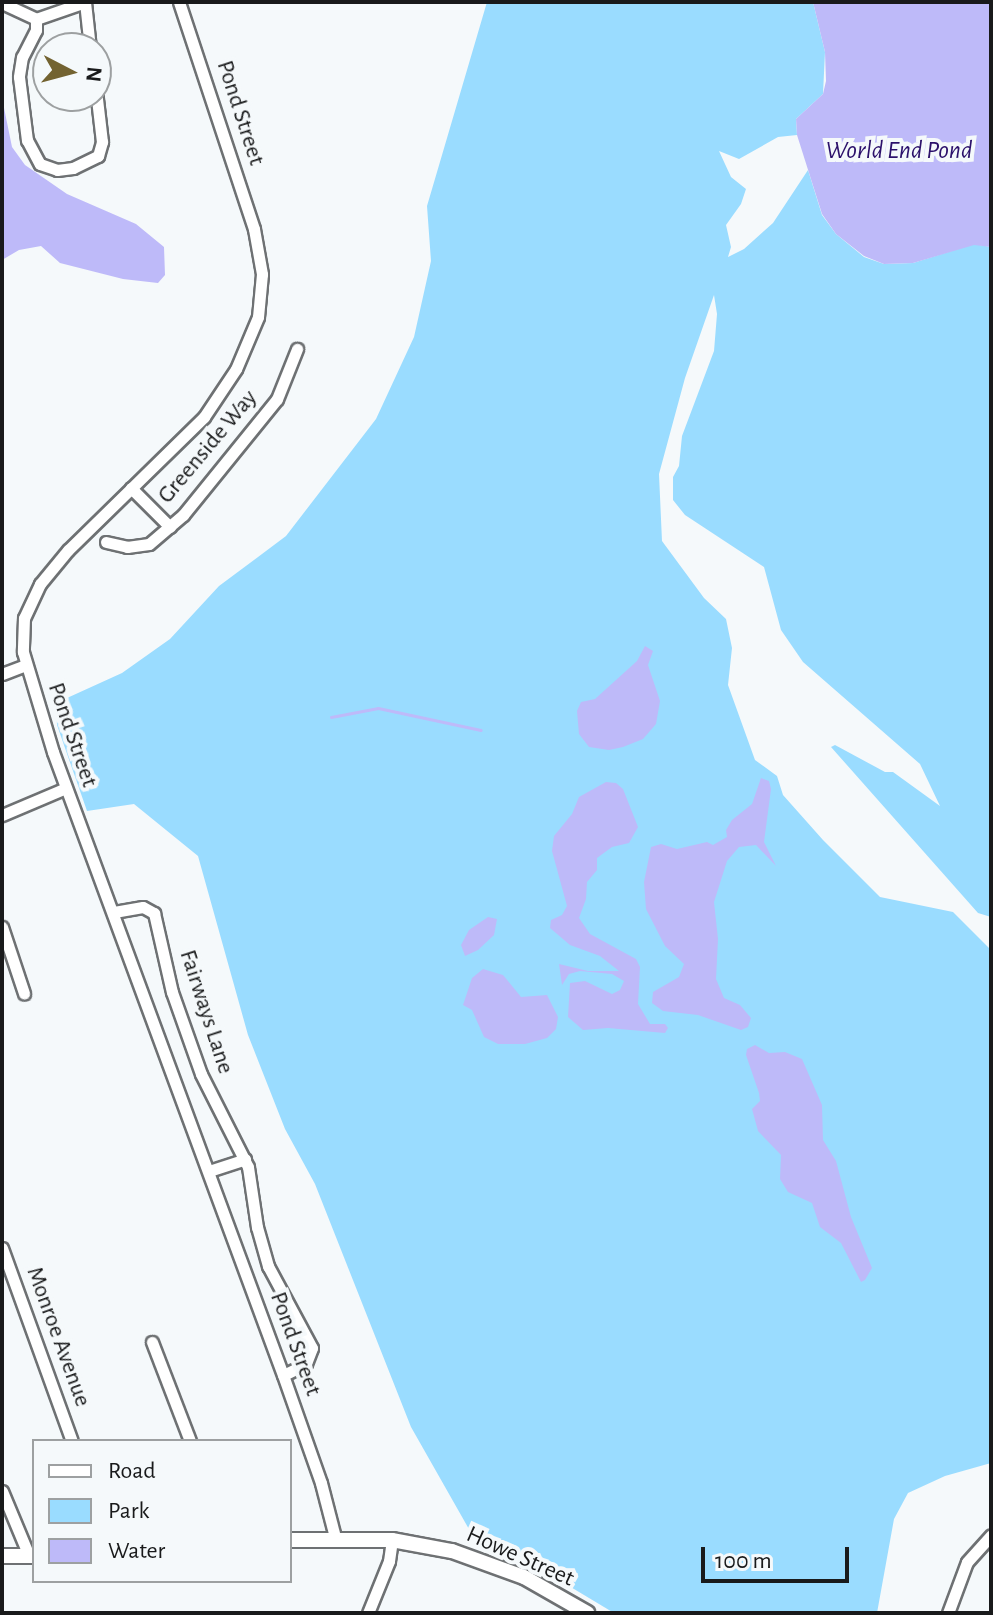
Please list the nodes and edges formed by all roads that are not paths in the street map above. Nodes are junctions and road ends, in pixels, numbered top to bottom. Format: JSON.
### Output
{"nodes":[{"id":1,"x":85,"y":2,"type":"edge"},
{"id":2,"x":179,"y":2,"type":"edge"},
{"id":3,"x":2,"y":3,"type":"edge"},
{"id":4,"x":36,"y":19,"type":"junction"},
{"id":5,"x":35,"y":32,"type":"edge"},
{"id":6,"x":88,"y":32,"type":"edge"},
{"id":7,"x":32,"y":38,"type":"edge"},
{"id":8,"x":99,"y":112,"type":"edge"},
{"id":9,"x":297,"y":349,"type":"dead end"},
{"id":10,"x":131,"y":488,"type":"junction"},
{"id":11,"x":170,"y":527,"type":"junction"},
{"id":12,"x":106,"y":542,"type":"dead end"},
{"id":13,"x":25,"y":665,"type":"junction"},
{"id":14,"x":2,"y":674,"type":"edge"},
{"id":15,"x":66,"y":788,"type":"junction"},
{"id":16,"x":2,"y":815,"type":"edge"},
{"id":17,"x":114,"y":912,"type":"junction"},
{"id":18,"x":2,"y":927,"type":"edge"},
{"id":19,"x":24,"y":993,"type":"dead end"},
{"id":20,"x":245,"y":1159,"type":"junction"},
{"id":21,"x":209,"y":1171,"type":"junction"},
{"id":22,"x":2,"y":1248,"type":"edge"},
{"id":23,"x":152,"y":1342,"type":"dead end"},
{"id":24,"x":283,"y":1375,"type":"junction"},
{"id":25,"x":71,"y":1439,"type":"edge"},
{"id":26,"x":189,"y":1439,"type":"edge"},
{"id":27,"x":2,"y":1491,"type":"edge"},
{"id":28,"x":991,"y":1535,"type":"edge"},
{"id":29,"x":335,"y":1537,"type":"junction"},
{"id":30,"x":292,"y":1540,"type":"edge"},
{"id":31,"x":392,"y":1540,"type":"junction"},
{"id":32,"x":2,"y":1556,"type":"edge"},
{"id":33,"x":31,"y":1556,"type":"edge"},
{"id":34,"x":368,"y":1613,"type":"edge"},
{"id":35,"x":587,"y":1613,"type":"edge"},
{"id":36,"x":948,"y":1613,"type":"edge"}],
"edges":[{"from":1,"to":4,"type":"street"},
{"from":1,"to":6,"type":"street"},
{"from":2,"to":10,"type":"street","name":"Pond Street"},
{"from":3,"to":4,"type":"street"},
{"from":4,"to":5,"type":"street"},
{"from":7,"to":8,"type":"street"},
{"from":9,"to":11,"type":"street","name":"Greenside Way"},
{"from":10,"to":11,"type":"street","name":"Greenside Way"},
{"from":10,"to":13,"type":"street","name":"Pond Street"},
{"from":11,"to":12,"type":"street","name":"Greenside Way"},
{"from":13,"to":14,"type":"street"},
{"from":13,"to":15,"type":"street","name":"Pond Street"},
{"from":15,"to":16,"type":"street"},
{"from":15,"to":17,"type":"street","name":"Pond Street"},
{"from":17,"to":20,"type":"street","name":"Fairways Lane"},
{"from":17,"to":21,"type":"street","name":"Pond Street"},
{"from":18,"to":19,"type":"street"},
{"from":20,"to":21,"type":"street"},
{"from":20,"to":24,"type":"street","name":"Fairways Lane"},
{"from":21,"to":24,"type":"street","name":"Pond Street"},
{"from":22,"to":25,"type":"street","name":"Monroe Avenue"},
{"from":23,"to":26,"type":"street"},
{"from":24,"to":29,"type":"street","name":"Pond Street"},
{"from":27,"to":33,"type":"street"},
{"from":28,"to":36,"type":"street"},
{"from":29,"to":30,"type":"main road","name":"Howe Street"},
{"from":29,"to":31,"type":"main road","name":"Howe Street"},
{"from":31,"to":34,"type":"street"},
{"from":31,"to":35,"type":"main road","name":"Howe Street"},
{"from":32,"to":33,"type":"main road"}]}
